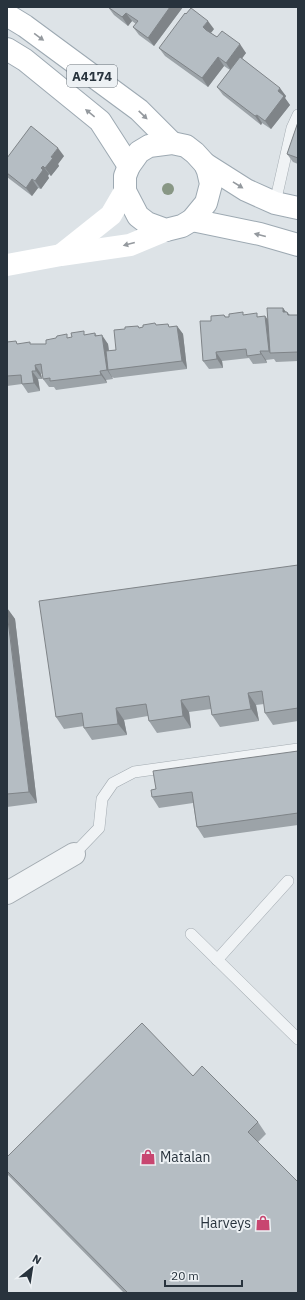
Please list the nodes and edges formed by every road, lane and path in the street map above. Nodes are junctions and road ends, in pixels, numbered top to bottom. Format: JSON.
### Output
{"nodes":[{"id":1,"x":7,"y":15,"type":"edge"},
{"id":2,"x":7,"y":49,"type":"edge"},
{"id":3,"x":298,"y":115,"type":"edge"},
{"id":4,"x":172,"y":143,"type":"junction"},
{"id":5,"x":205,"y":164,"type":"junction"},
{"id":6,"x":129,"y":166,"type":"junction"},
{"id":7,"x":125,"y":191,"type":"junction"},
{"id":8,"x":275,"y":204,"type":"junction"},
{"id":9,"x":298,"y":208,"type":"edge"},
{"id":10,"x":298,"y":218,"type":"edge"},
{"id":11,"x":192,"y":220,"type":"junction"},
{"id":12,"x":166,"y":230,"type":"junction"},
{"id":13,"x":298,"y":245,"type":"edge"},
{"id":14,"x":61,"y":255,"type":"junction"},
{"id":15,"x":7,"y":265,"type":"edge"},
{"id":16,"x":298,"y":749,"type":"edge"},
{"id":17,"x":74,"y":854,"type":"joint"},
{"id":18,"x":288,"y":881,"type":"dead end"},
{"id":19,"x":7,"y":893,"type":"edge"},
{"id":20,"x":192,"y":934,"type":"dead end"},
{"id":21,"x":218,"y":960,"type":"junction"},
{"id":22,"x":298,"y":1039,"type":"edge"}],
"edges":[{"from":1,"to":4,"type":"main road","number":"A4174","one_way":true},
{"from":6,"to":2,"type":"main road","number":"A4174","one_way":true},
{"from":3,"to":8,"type":"lane"},
{"from":4,"to":5,"type":"main road","number":"A4174"},
{"from":4,"to":6,"type":"main road","number":"A4174"},
{"from":5,"to":8,"type":"main road","number":"A4174","one_way":true},
{"from":5,"to":11,"type":"main road","number":"A4174"},
{"from":6,"to":7,"type":"main road","number":"A4174"},
{"from":7,"to":12,"type":"main road"},
{"from":7,"to":14,"type":"main road"},
{"from":8,"to":9,"type":"main road","number":"A4174"},
{"from":8,"to":10,"type":"lane"},
{"from":11,"to":12,"type":"main road","number":"A4174"},
{"from":13,"to":11,"type":"main road","one_way":true},
{"from":12,"to":14,"type":"main road","one_way":true},
{"from":14,"to":15,"type":"main road"},
{"from":16,"to":17,"type":"lane"},
{"from":17,"to":19,"type":"street"},
{"from":18,"to":21,"type":"lane"},
{"from":20,"to":21,"type":"lane"},
{"from":21,"to":22,"type":"lane"}]}
